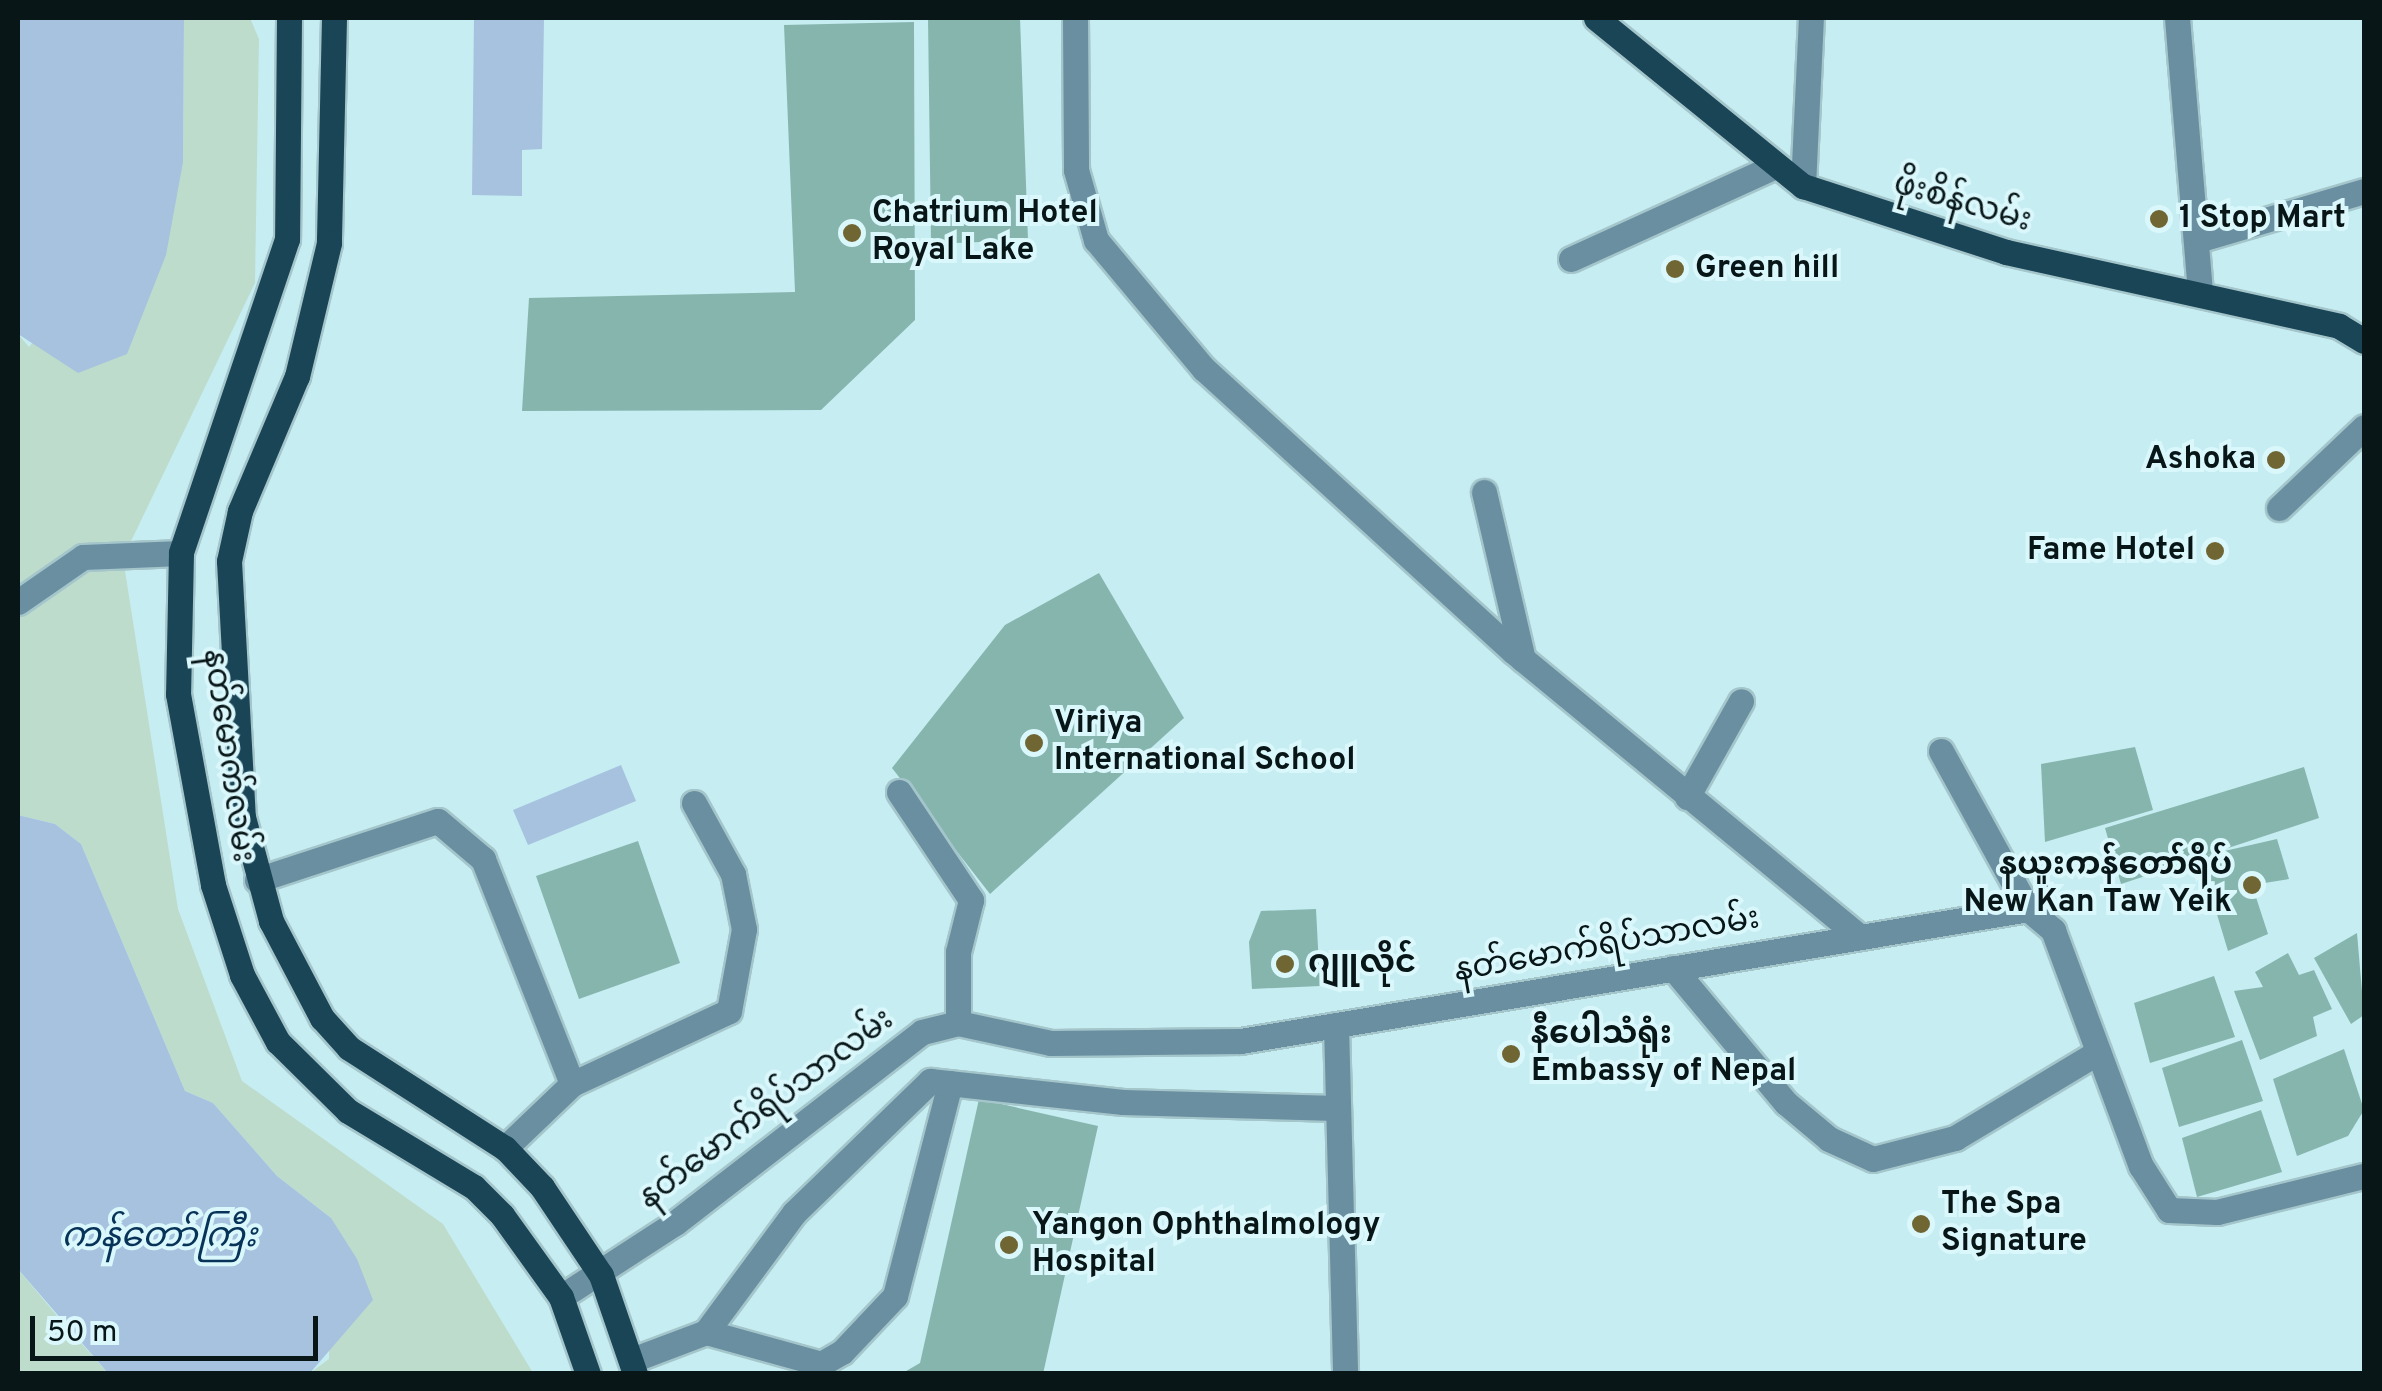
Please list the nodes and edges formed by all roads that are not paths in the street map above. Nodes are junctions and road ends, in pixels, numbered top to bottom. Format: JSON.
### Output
{"nodes":[{"id":1,"x":289,"y":18,"type":"edge"},
{"id":2,"x":334,"y":18,"type":"edge"},
{"id":3,"x":1075,"y":18,"type":"edge"},
{"id":4,"x":1596,"y":18,"type":"edge"},
{"id":5,"x":1811,"y":18,"type":"edge"},
{"id":6,"x":2177,"y":18,"type":"edge"},
{"id":7,"x":292,"y":167,"type":"junction"},
{"id":8,"x":336,"y":167,"type":"junction"},
{"id":9,"x":1771,"y":168,"type":"junction"},
{"id":10,"x":1803,"y":186,"type":"junction"},
{"id":11,"x":2364,"y":191,"type":"edge"},
{"id":12,"x":2202,"y":239,"type":"junction"},
{"id":13,"x":1571,"y":259,"type":"dead end"},
{"id":14,"x":2200,"y":292,"type":"junction"},
{"id":15,"x":2364,"y":341,"type":"edge"},
{"id":16,"x":2364,"y":427,"type":"edge"},
{"id":17,"x":1484,"y":492,"type":"dead end"},
{"id":18,"x":2280,"y":508,"type":"dead end"},
{"id":19,"x":181,"y":552,"type":"junction"},
{"id":20,"x":18,"y":602,"type":"edge"},
{"id":21,"x":1523,"y":660,"type":"junction"},
{"id":22,"x":1741,"y":701,"type":"dead end"},
{"id":23,"x":1940,"y":751,"type":"dead end"},
{"id":24,"x":899,"y":792,"type":"dead end"},
{"id":25,"x":1687,"y":797,"type":"junction"},
{"id":26,"x":694,"y":803,"type":"dead end"},
{"id":27,"x":257,"y":880,"type":"junction"},
{"id":28,"x":2028,"y":909,"type":"junction"},
{"id":29,"x":1857,"y":936,"type":"junction"},
{"id":30,"x":1673,"y":968,"type":"junction"},
{"id":31,"x":958,"y":1023,"type":"junction"},
{"id":32,"x":1336,"y":1025,"type":"junction"},
{"id":33,"x":2098,"y":1052,"type":"junction"},
{"id":34,"x":950,"y":1083,"type":"junction"},
{"id":35,"x":572,"y":1084,"type":"junction"},
{"id":36,"x":1336,"y":1108,"type":"junction"},
{"id":37,"x":505,"y":1148,"type":"junction"},
{"id":38,"x":2364,"y":1176,"type":"edge"},
{"id":39,"x":601,"y":1275,"type":"junction"},
{"id":40,"x":561,"y":1297,"type":"junction"},
{"id":41,"x":706,"y":1332,"type":"junction"},
{"id":42,"x":634,"y":1367,"type":"edge"},
{"id":43,"x":588,"y":1374,"type":"edge"},
{"id":44,"x":1345,"y":1374,"type":"edge"}],
"edges":[{"from":1,"to":7,"type":"main road","name":"နတ်မောက်လမ်း"},
{"from":2,"to":8,"type":"main road","name":"နတ်မောက်လမ်း"},
{"from":3,"to":21,"type":"street"},
{"from":4,"to":9,"type":"main road","name":"ဖိုးစိန်လမ်း"},
{"from":5,"to":10,"type":"street"},
{"from":6,"to":12,"type":"street"},
{"from":7,"to":8,"type":"main road"},
{"from":7,"to":19,"type":"main road","name":"နတ်မောက်လမ်း"},
{"from":8,"to":27,"type":"main road","name":"နတ်မောက်လမ်း"},
{"from":9,"to":10,"type":"main road","name":"ဖိုးစိန်လမ်း"},
{"from":9,"to":13,"type":"street"},
{"from":10,"to":14,"type":"main road","name":"ဖိုးစိန်လမ်း"},
{"from":11,"to":12,"type":"street"},
{"from":12,"to":14,"type":"street"},
{"from":14,"to":15,"type":"main road","name":"ဖိုးစိန်လမ်း"},
{"from":16,"to":18,"type":"street"},
{"from":17,"to":21,"type":"street"},
{"from":19,"to":20,"type":"street"},
{"from":19,"to":40,"type":"main road","name":"နတ်မောက်လမ်း"},
{"from":21,"to":25,"type":"street"},
{"from":22,"to":25,"type":"street"},
{"from":23,"to":28,"type":"street"},
{"from":24,"to":31,"type":"street"},
{"from":25,"to":29,"type":"street"},
{"from":26,"to":35,"type":"street"},
{"from":27,"to":35,"type":"street"},
{"from":27,"to":37,"type":"main road","name":"နတ်မောက်လမ်း"},
{"from":28,"to":29,"type":"street","name":"နတ်မောက်ရိပ်သာလမ်း"},
{"from":28,"to":33,"type":"street"},
{"from":29,"to":30,"type":"street","name":"နတ်မောက်ရိပ်သာလမ်း"},
{"from":30,"to":32,"type":"street","name":"နတ်မောက်ရိပ်သာလမ်း"},
{"from":30,"to":33,"type":"street"},
{"from":31,"to":32,"type":"street","name":"နတ်မောက်ရိပ်သာလမ်း"},
{"from":31,"to":39,"type":"street","name":"နတ်မောက်ရိပ်သာလမ်း"},
{"from":32,"to":36,"type":"street"},
{"from":33,"to":38,"type":"street"},
{"from":34,"to":36,"type":"street"},
{"from":34,"to":41,"type":"street"},
{"from":34,"to":41,"type":"street"},
{"from":35,"to":37,"type":"street"},
{"from":36,"to":44,"type":"street"},
{"from":37,"to":39,"type":"main road","name":"နတ်မောက်လမ်း"},
{"from":39,"to":40,"type":"street","name":"နတ်မောက်ရိပ်သာလမ်း"},
{"from":39,"to":42,"type":"main road","name":"နတ်မောက်လမ်း"},
{"from":40,"to":43,"type":"main road","name":"နတ်မောက်လမ်း"},
{"from":41,"to":42,"type":"street"}]}
